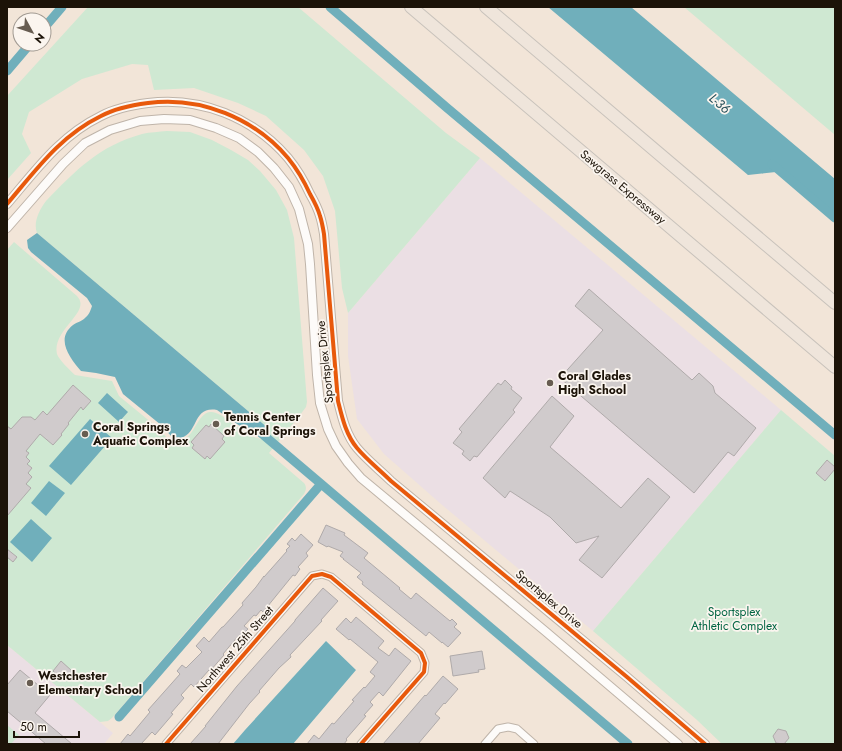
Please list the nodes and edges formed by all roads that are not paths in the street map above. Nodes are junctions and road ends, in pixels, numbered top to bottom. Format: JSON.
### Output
{"nodes":[{"id":1,"x":411,"y":7,"type":"edge"},
{"id":2,"x":486,"y":7,"type":"edge"},
{"id":3,"x":7,"y":204,"type":"edge"},
{"id":4,"x":7,"y":228,"type":"edge"},
{"id":5,"x":835,"y":303,"type":"edge"},
{"id":6,"x":835,"y":367,"type":"edge"},
{"id":7,"x":166,"y":744,"type":"edge"},
{"id":8,"x":361,"y":744,"type":"edge"},
{"id":9,"x":485,"y":744,"type":"edge"},
{"id":10,"x":534,"y":744,"type":"edge"},
{"id":11,"x":678,"y":744,"type":"edge"},
{"id":12,"x":705,"y":744,"type":"edge"}],
"edges":[{"from":1,"to":6,"type":"highway","name":"Sawgrass Expressway"},
{"from":2,"to":5,"type":"highway"},
{"from":3,"to":12,"type":"street","name":"Sportsplex Drive"},
{"from":4,"to":11,"type":"street","name":"Sportsplex Drive"},
{"from":7,"to":8,"type":"street","name":"Northwest 25th Street"},
{"from":9,"to":10,"type":"street"}]}
